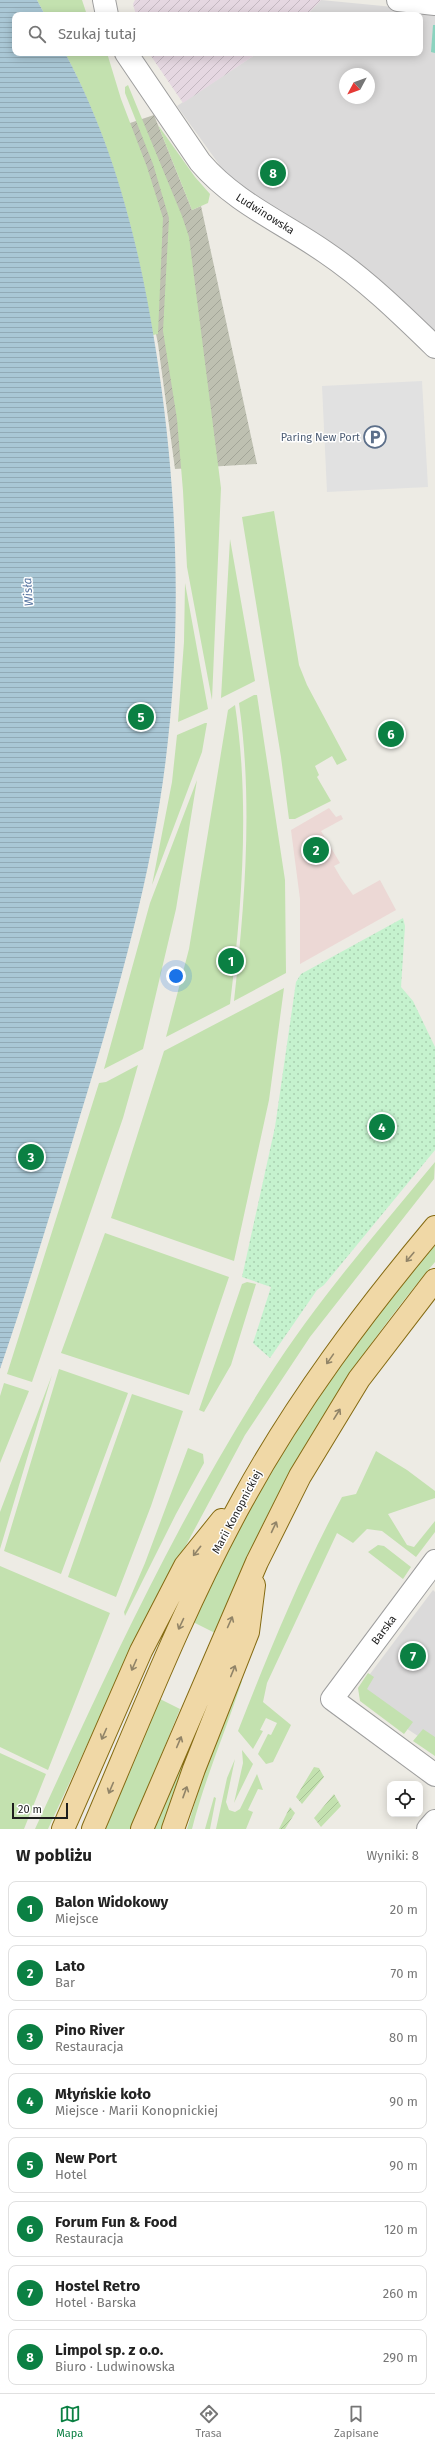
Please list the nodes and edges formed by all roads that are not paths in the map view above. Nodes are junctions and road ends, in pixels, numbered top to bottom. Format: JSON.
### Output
{"nodes":[{"id":1,"x":104,"y":0,"type":"edge"},
{"id":2,"x":398,"y":0,"type":"edge"},
{"id":3,"x":435,"y":4,"type":"edge"},
{"id":4,"x":106,"y":12,"type":"edge"},
{"id":5,"x":128,"y":56,"type":"edge"},
{"id":6,"x":435,"y":347,"type":"edge"},
{"id":7,"x":435,"y":1227,"type":"edge"},
{"id":8,"x":435,"y":1280,"type":"edge"},
{"id":9,"x":242,"y":1501,"type":"junction"},
{"id":10,"x":435,"y":1561,"type":"edge"},
{"id":11,"x":257,"y":1562,"type":"junction"},
{"id":12,"x":435,"y":1775,"type":"edge"},
{"id":13,"x":435,"y":1821,"type":"edge"},
{"id":14,"x":62,"y":1829,"type":"edge"},
{"id":15,"x":94,"y":1829,"type":"edge"},
{"id":16,"x":142,"y":1829,"type":"edge"},
{"id":17,"x":173,"y":1829,"type":"edge"},
{"id":18,"x":428,"y":1829,"type":"edge"}],
"edges":[{"from":1,"to":4,"type":"street"},
{"from":2,"to":3,"type":"street"},
{"from":5,"to":6,"type":"street","name":"Ludwinowska"},
{"from":7,"to":9,"type":"main road","name":"Marii Konopnickiej","one_way":true},
{"from":11,"to":8,"type":"main road","one_way":true},
{"from":9,"to":14,"type":"main road","one_way":true},
{"from":9,"to":15,"type":"main road","name":"Marii Konopnickiej","one_way":true},
{"from":10,"to":12,"type":"street","name":"Barska"},
{"from":16,"to":11,"type":"main road","one_way":true},
{"from":17,"to":11,"type":"main road","one_way":true},
{"from":13,"to":18,"type":"street"}]}
